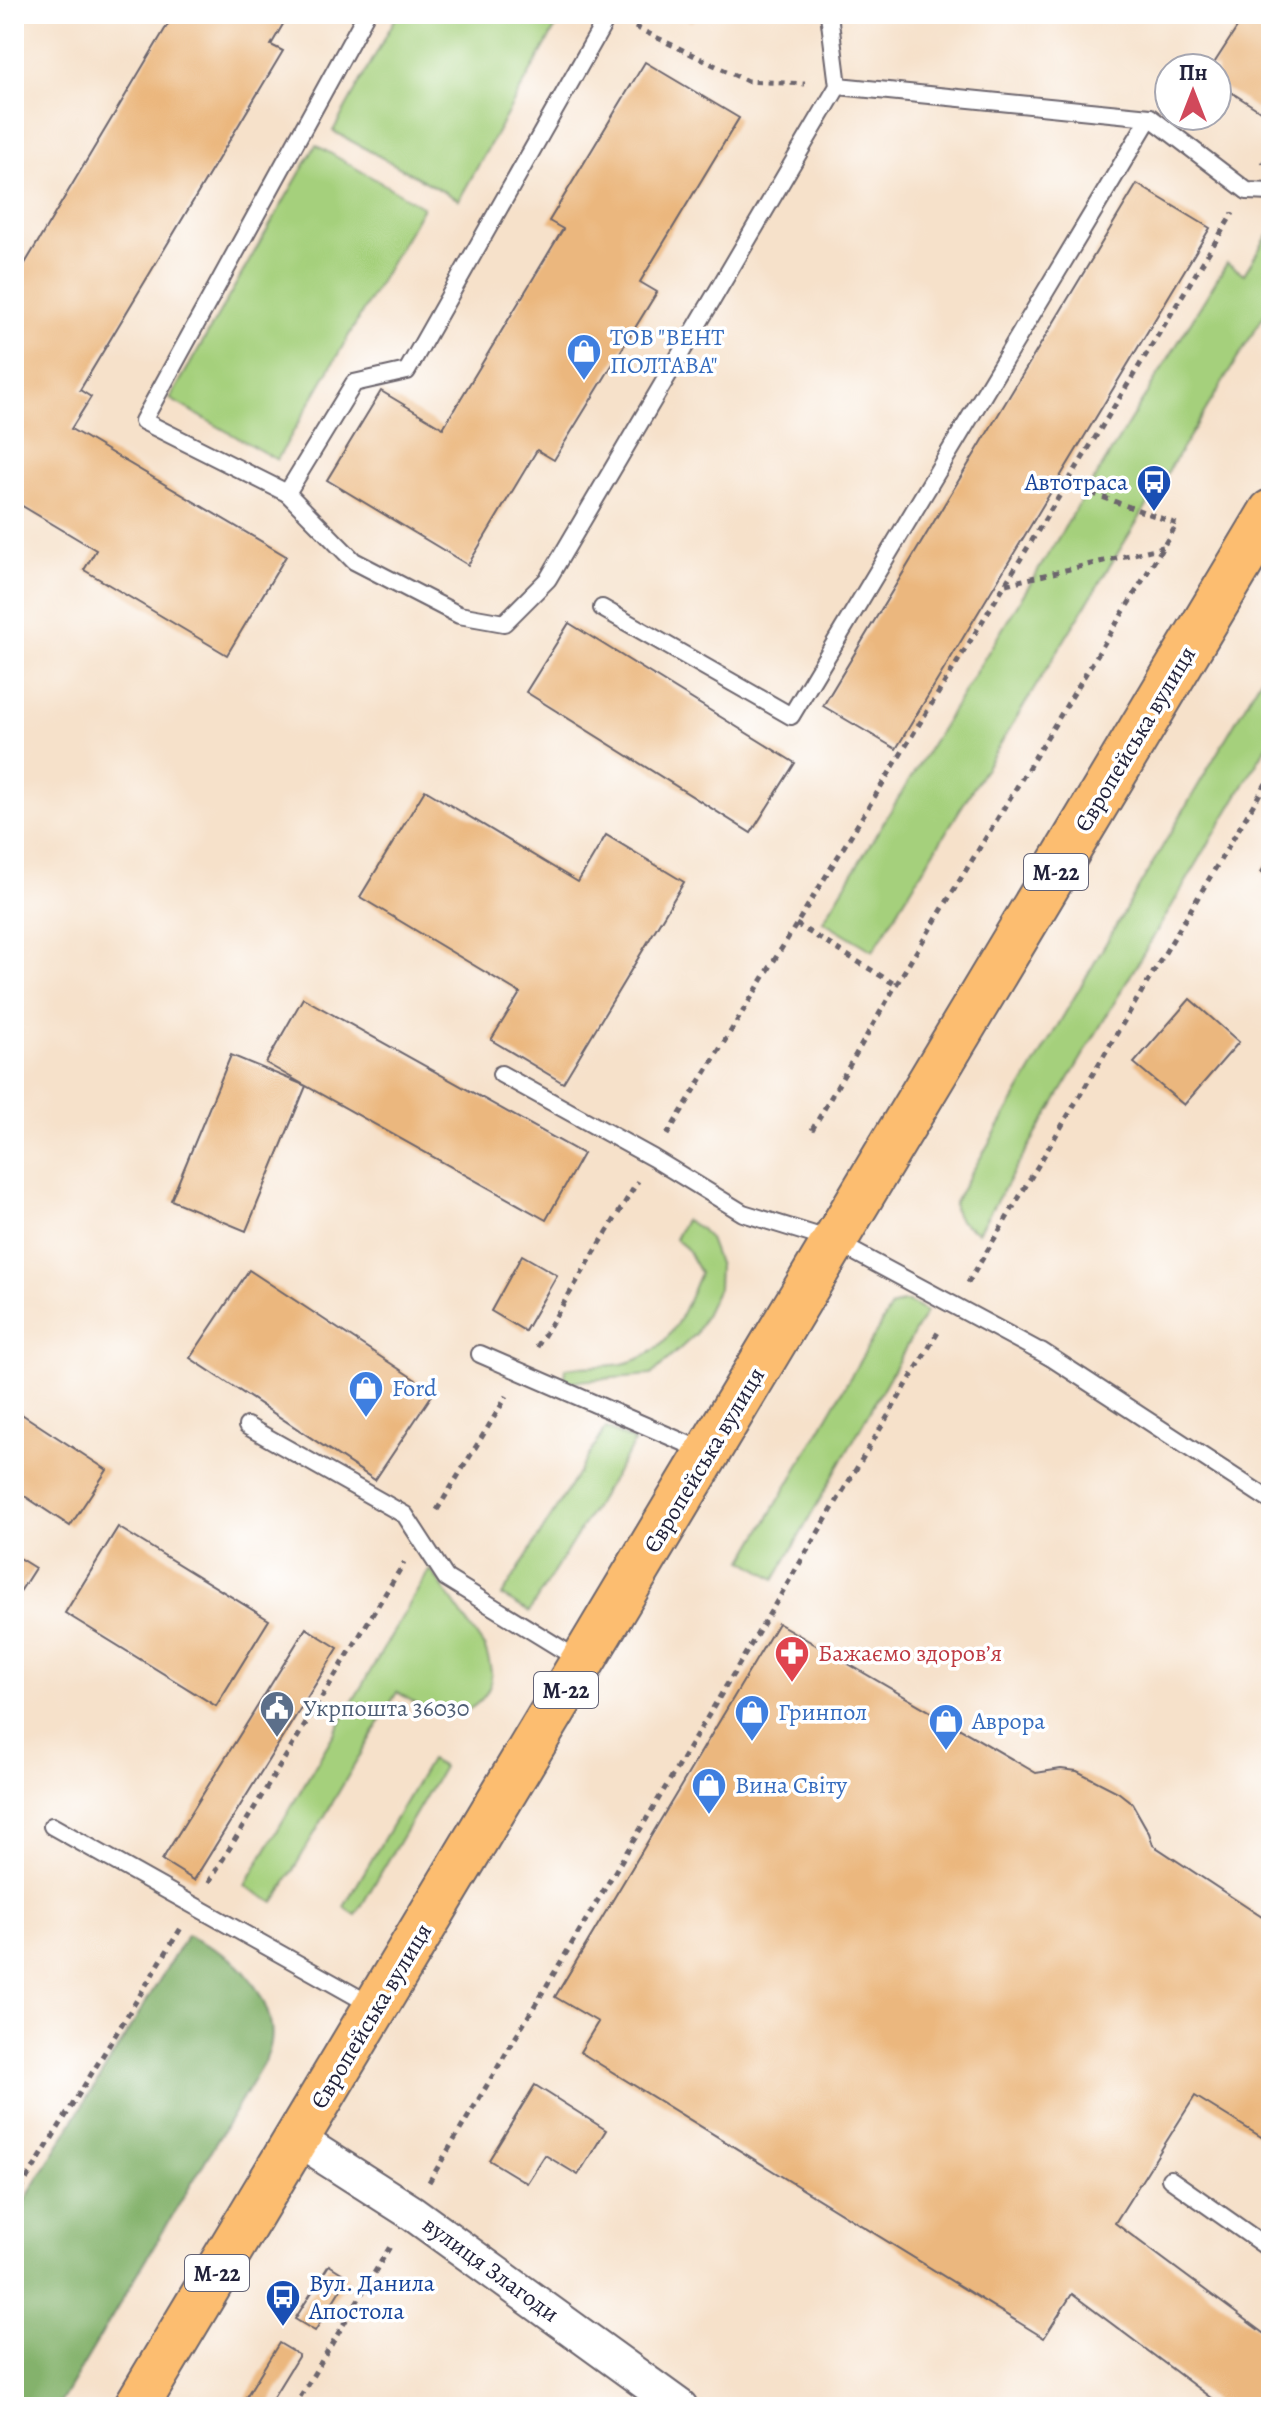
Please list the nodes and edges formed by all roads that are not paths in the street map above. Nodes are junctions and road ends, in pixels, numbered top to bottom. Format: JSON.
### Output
{"nodes":[{"id":1,"x":366,"y":14,"type":"edge"},
{"id":2,"x":829,"y":14,"type":"edge"},
{"id":3,"x":616,"y":17,"type":"edge"},
{"id":4,"x":838,"y":86,"type":"junction"},
{"id":5,"x":1150,"y":117,"type":"junction"},
{"id":6,"x":1271,"y":192,"type":"edge"},
{"id":7,"x":287,"y":493,"type":"junction"},
{"id":8,"x":1271,"y":512,"type":"edge"},
{"id":9,"x":602,"y":608,"type":"dead end"},
{"id":10,"x":501,"y":1074,"type":"dead end"},
{"id":11,"x":837,"y":1237,"type":"junction"},
{"id":12,"x":480,"y":1354,"type":"dead end"},
{"id":13,"x":247,"y":1426,"type":"dead end"},
{"id":14,"x":708,"y":1453,"type":"junction"},
{"id":15,"x":1271,"y":1501,"type":"edge"},
{"id":16,"x":583,"y":1662,"type":"junction"},
{"id":17,"x":52,"y":1826,"type":"dead end"},
{"id":18,"x":376,"y":2008,"type":"junction"},
{"id":19,"x":297,"y":2139,"type":"junction"},
{"id":20,"x":1170,"y":2179,"type":"dead end"},
{"id":21,"x":1271,"y":2250,"type":"edge"},
{"id":22,"x":136,"y":2407,"type":"edge"},
{"id":23,"x":680,"y":2407,"type":"edge"}],
"edges":[{"from":1,"to":7,"type":"lane"},
{"from":2,"to":4,"type":"lane"},
{"from":3,"to":7,"type":"lane"},
{"from":4,"to":5,"type":"lane"},
{"from":4,"to":7,"type":"lane"},
{"from":5,"to":6,"type":"lane"},
{"from":5,"to":9,"type":"lane"},
{"from":8,"to":11,"type":"highway","name":"Європейська вулиця","number":"М-22"},
{"from":10,"to":11,"type":"lane"},
{"from":11,"to":14,"type":"highway","name":"Європейська вулиця","number":"М-22"},
{"from":11,"to":15,"type":"lane"},
{"from":12,"to":14,"type":"lane"},
{"from":13,"to":16,"type":"lane"},
{"from":14,"to":16,"type":"highway","name":"Європейська вулиця","number":"М-22"},
{"from":16,"to":18,"type":"highway","name":"Європейська вулиця","number":"М-22"},
{"from":17,"to":18,"type":"lane"},
{"from":18,"to":19,"type":"highway","name":"Європейська вулиця","number":"М-22"},
{"from":19,"to":22,"type":"highway","name":"Європейська вулиця","number":"М-22"},
{"from":19,"to":23,"type":"street","name":"вулиця Злагоди"},
{"from":20,"to":21,"type":"lane"}]}
